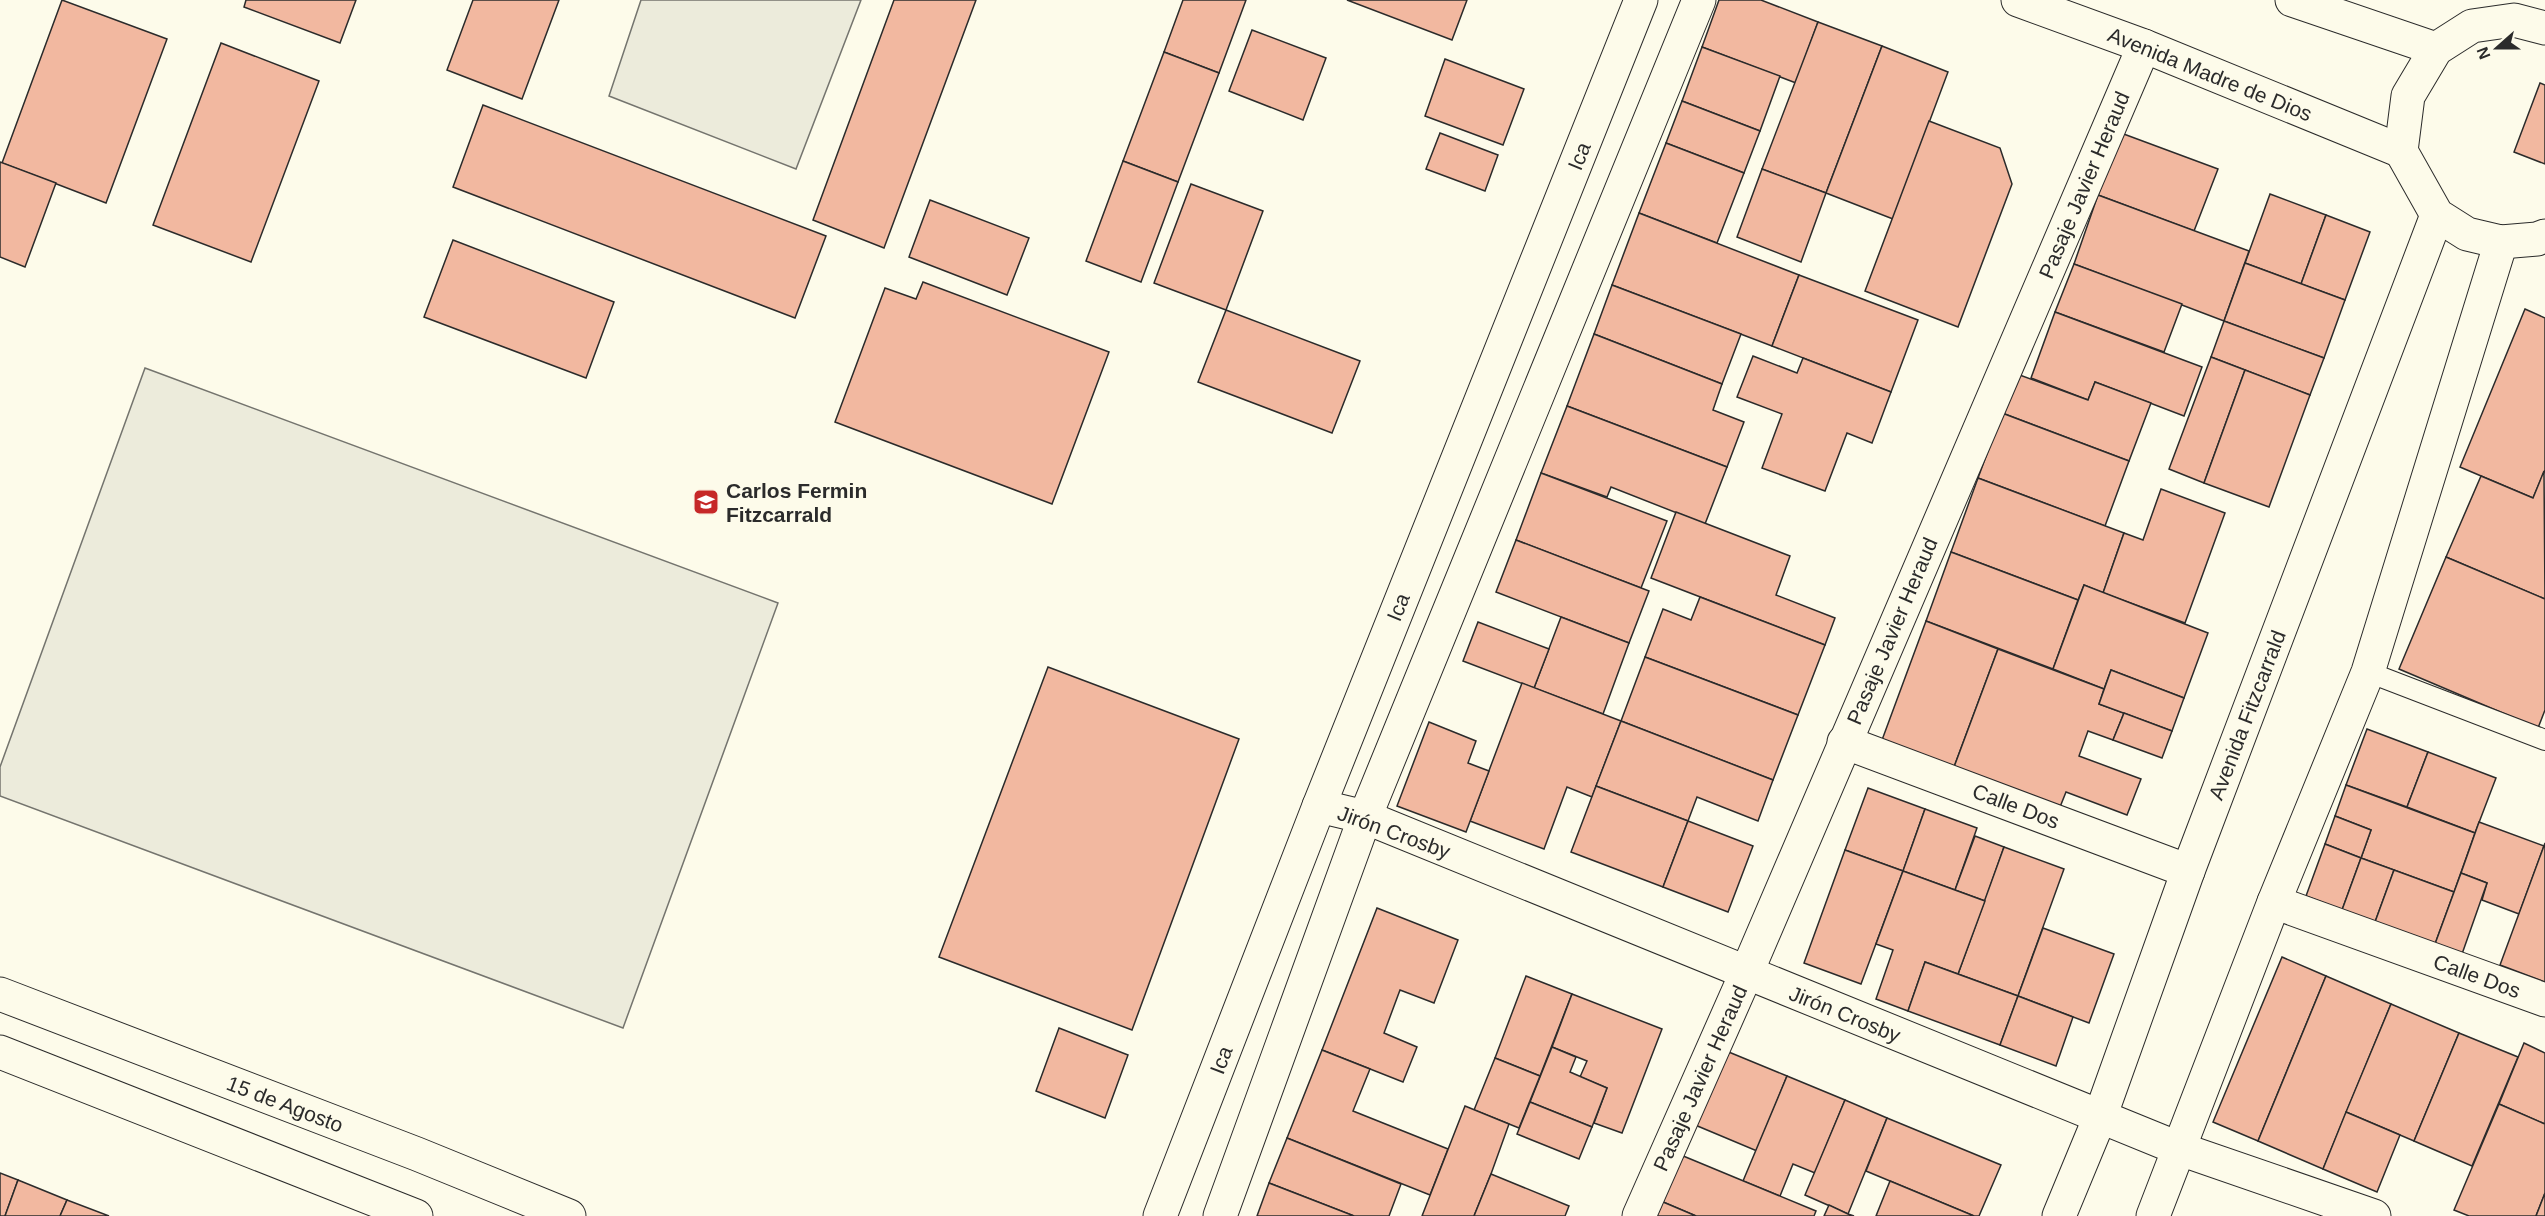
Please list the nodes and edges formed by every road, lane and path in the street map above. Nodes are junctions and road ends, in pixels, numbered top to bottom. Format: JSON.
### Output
{"nodes":[{"id":1,"x":1641,"y":0,"type":"edge"},
{"id":2,"x":1699,"y":0,"type":"edge"},
{"id":3,"x":2018,"y":0,"type":"edge"},
{"id":4,"x":2292,"y":0,"type":"edge"},
{"id":5,"x":2527,"y":16,"type":"edge"},
{"id":6,"x":2144,"y":46,"type":"junction"},
{"id":7,"x":2436,"y":49,"type":"junction"},
{"id":8,"x":2401,"y":151,"type":"junction"},
{"id":9,"x":2437,"y":215,"type":"junction"},
{"id":10,"x":2545,"y":236,"type":"edge"},
{"id":11,"x":2501,"y":242,"type":"junction"},
{"id":12,"x":2368,"y":672,"type":"junction"},
{"id":13,"x":2545,"y":740,"type":"edge"},
{"id":14,"x":1845,"y":742,"type":"junction"},
{"id":15,"x":1319,"y":806,"type":"junction"},
{"id":16,"x":1365,"y":817,"type":"junction"},
{"id":17,"x":2188,"y":871,"type":"junction"},
{"id":18,"x":2274,"y":902,"type":"junction"},
{"id":19,"x":1746,"y":974,"type":"junction"},
{"id":20,"x":0,"y":994,"type":"edge"},
{"id":21,"x":2545,"y":1000,"type":"edge"},
{"id":22,"x":0,"y":1052,"type":"edge"},
{"id":23,"x":2100,"y":1117,"type":"junction"},
{"id":24,"x":2180,"y":1149,"type":"junction"},
{"id":25,"x":398,"y":1212,"type":"edge"},
{"id":26,"x":569,"y":1216,"type":"edge"},
{"id":27,"x":1160,"y":1216,"type":"edge"},
{"id":28,"x":1220,"y":1216,"type":"edge"},
{"id":29,"x":1639,"y":1216,"type":"edge"},
{"id":30,"x":2059,"y":1216,"type":"edge"},
{"id":31,"x":2153,"y":1216,"type":"edge"},
{"id":32,"x":2373,"y":1216,"type":"edge"}],
"edges":[{"from":1,"to":15,"type":"street","name":"Ica"},
{"from":2,"to":16,"type":"street"},
{"from":3,"to":6,"type":"street","name":"Avenida Madre de Dios"},
{"from":4,"to":7,"type":"street"},
{"from":5,"to":7,"type":"street"},
{"from":6,"to":8,"type":"street","name":"Avenida Madre de Dios"},
{"from":6,"to":14,"type":"street","name":"Pasaje Javier Heraud"},
{"from":7,"to":8,"type":"street"},
{"from":8,"to":9,"type":"street"},
{"from":9,"to":11,"type":"street"},
{"from":9,"to":17,"type":"street","name":"Avenida Fitzcarrald"},
{"from":10,"to":11,"type":"street"},
{"from":11,"to":12,"type":"street"},
{"from":12,"to":13,"type":"lane"},
{"from":12,"to":18,"type":"street"},
{"from":14,"to":17,"type":"street","name":"Calle Dos"},
{"from":14,"to":19,"type":"street","name":"Pasaje Javier Heraud"},
{"from":15,"to":16,"type":"street","name":"Jirón Crosby"},
{"from":15,"to":27,"type":"street","name":"Ica"},
{"from":16,"to":19,"type":"street","name":"Jirón Crosby"},
{"from":16,"to":28,"type":"street"},
{"from":17,"to":23,"type":"street","name":"Avenida Fitzcarrald"},
{"from":18,"to":21,"type":"street","name":"Calle Dos"},
{"from":18,"to":24,"type":"street"},
{"from":19,"to":23,"type":"street","name":"Jirón Crosby"},
{"from":19,"to":29,"type":"street","name":"Pasaje Javier Heraud"},
{"from":20,"to":26,"type":"street","name":"15 de Agosto"},
{"from":22,"to":25,"type":"street"},
{"from":23,"to":24,"type":"street","name":"Jirón Crosby"},
{"from":23,"to":30,"type":"street","name":"Avenida Fitzcarrald"},
{"from":24,"to":31,"type":"street"},
{"from":24,"to":32,"type":"street","name":"Jirón Crosby"}]}
